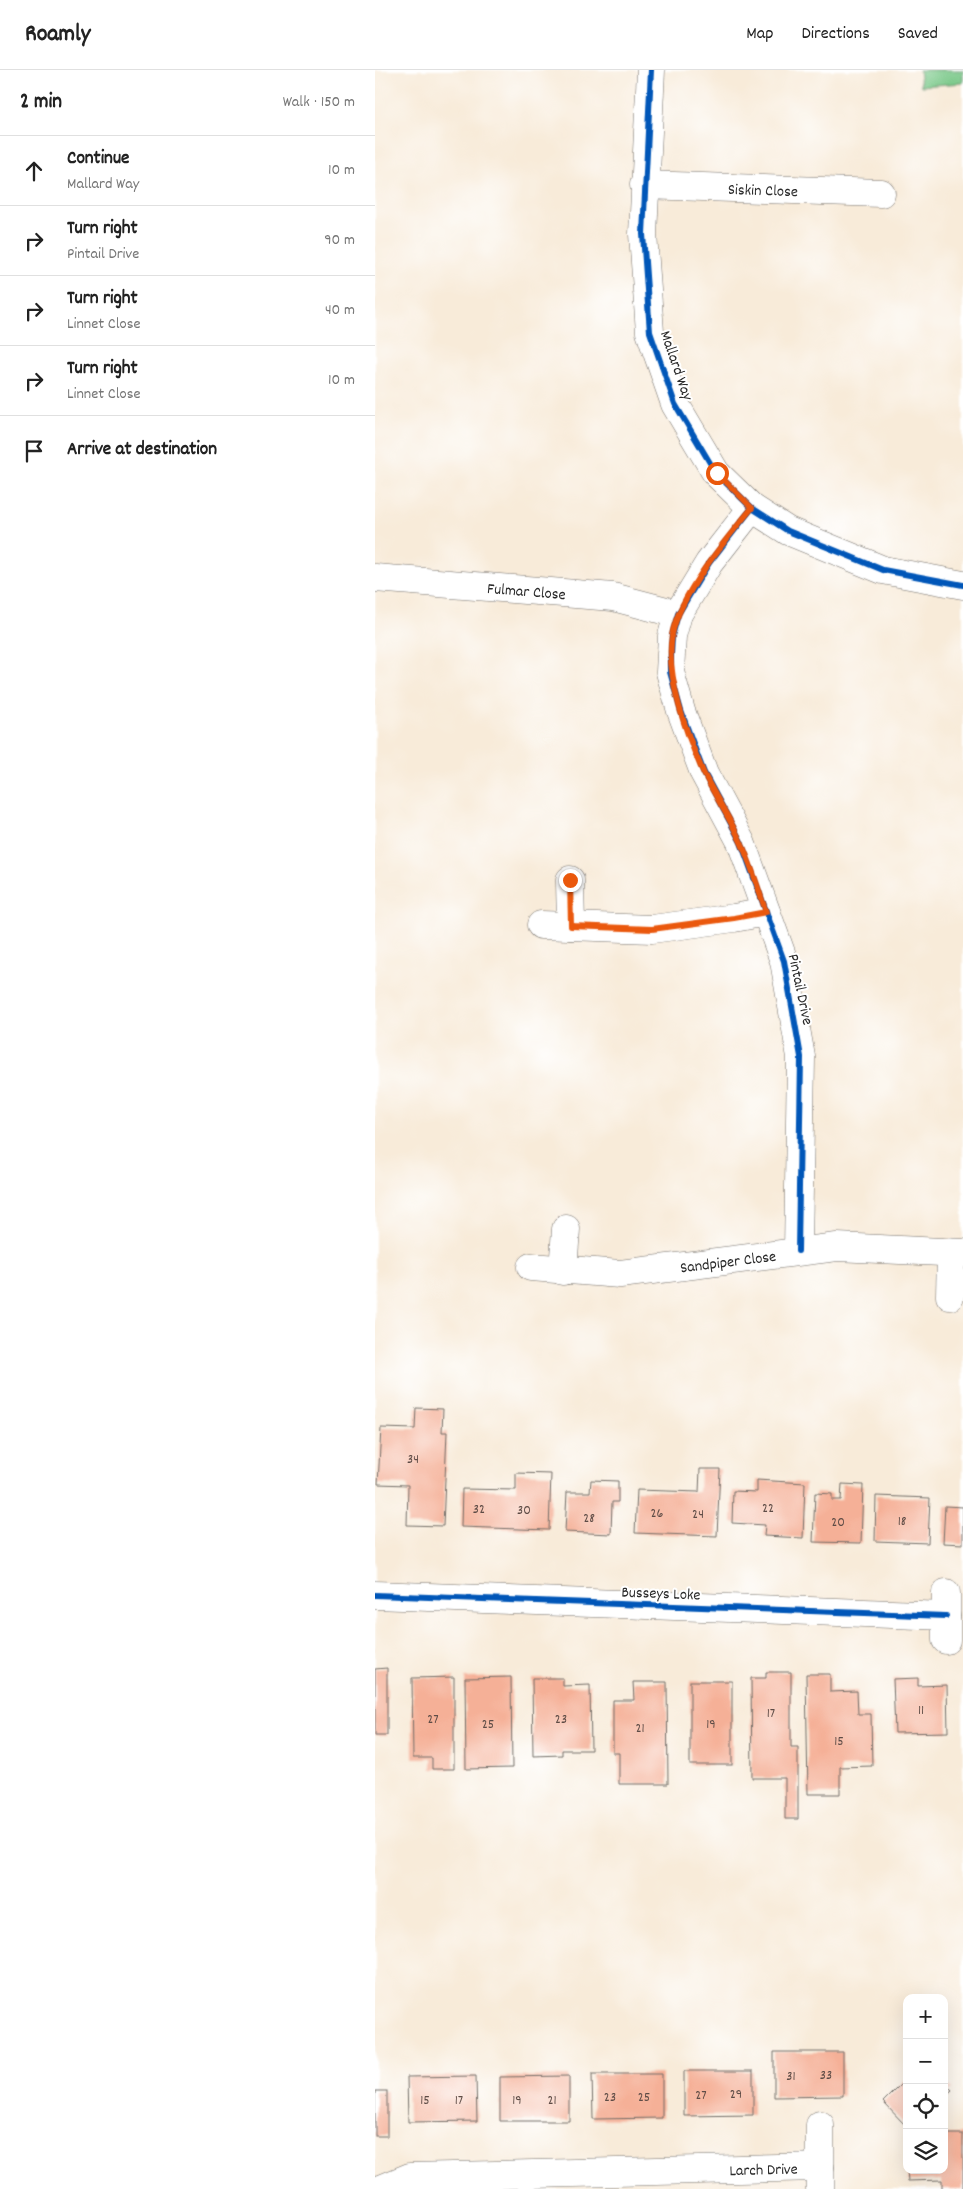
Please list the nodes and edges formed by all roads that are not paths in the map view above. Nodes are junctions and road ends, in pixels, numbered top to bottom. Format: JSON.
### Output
{"nodes":[{"id":1,"x":651,"y":70,"type":"edge"},
{"id":2,"x":644,"y":186,"type":"junction"},
{"id":3,"x":881,"y":193,"type":"dead end"},
{"id":4,"x":752,"y":508,"type":"junction"},
{"id":5,"x":375,"y":578,"type":"edge"},
{"id":6,"x":963,"y":585,"type":"edge"},
{"id":7,"x":678,"y":614,"type":"junction"},
{"id":8,"x":570,"y":880,"type":"dead end"},
{"id":9,"x":766,"y":912,"type":"junction"},
{"id":10,"x":541,"y":925,"type":"dead end"},
{"id":11,"x":571,"y":926,"type":"junction"},
{"id":12,"x":566,"y":1229,"type":"dead end"},
{"id":13,"x":798,"y":1251,"type":"junction"},
{"id":14,"x":957,"y":1253,"type":"edge"},
{"id":15,"x":531,"y":1267,"type":"dead end"},
{"id":16,"x":563,"y":1271,"type":"junction"},
{"id":17,"x":950,"y":1296,"type":"dead end"},
{"id":18,"x":375,"y":1595,"type":"edge"},
{"id":19,"x":946,"y":1616,"type":"dead end"},
{"id":20,"x":820,"y":2125,"type":"dead end"},
{"id":21,"x":820,"y":2178,"type":"edge"},
{"id":22,"x":381,"y":2189,"type":"edge"}],
"edges":[{"from":1,"to":2,"type":"street","name":"Mallard Way"},
{"from":2,"to":3,"type":"street","name":"Siskin Close"},
{"from":2,"to":4,"type":"street","name":"Mallard Way"},
{"from":4,"to":6,"type":"street","name":"Mallard Way"},
{"from":4,"to":7,"type":"street","name":"Pintail Drive"},
{"from":5,"to":7,"type":"street","name":"Fulmar Close"},
{"from":7,"to":9,"type":"street","name":"Pintail Drive"},
{"from":8,"to":11,"type":"street"},
{"from":9,"to":11,"type":"street"},
{"from":9,"to":13,"type":"street","name":"Pintail Drive"},
{"from":10,"to":11,"type":"street"},
{"from":12,"to":16,"type":"street"},
{"from":13,"to":14,"type":"street","name":"Sandpiper Close"},
{"from":13,"to":16,"type":"street","name":"Sandpiper Close"},
{"from":14,"to":17,"type":"street","name":"Sandpiper Close"},
{"from":15,"to":16,"type":"street","name":"Sandpiper Close"},
{"from":18,"to":19,"type":"street","name":"Busseys Loke"},
{"from":20,"to":21,"type":"street","name":"Larch Drive"},
{"from":21,"to":22,"type":"street","name":"Larch Drive"}]}
